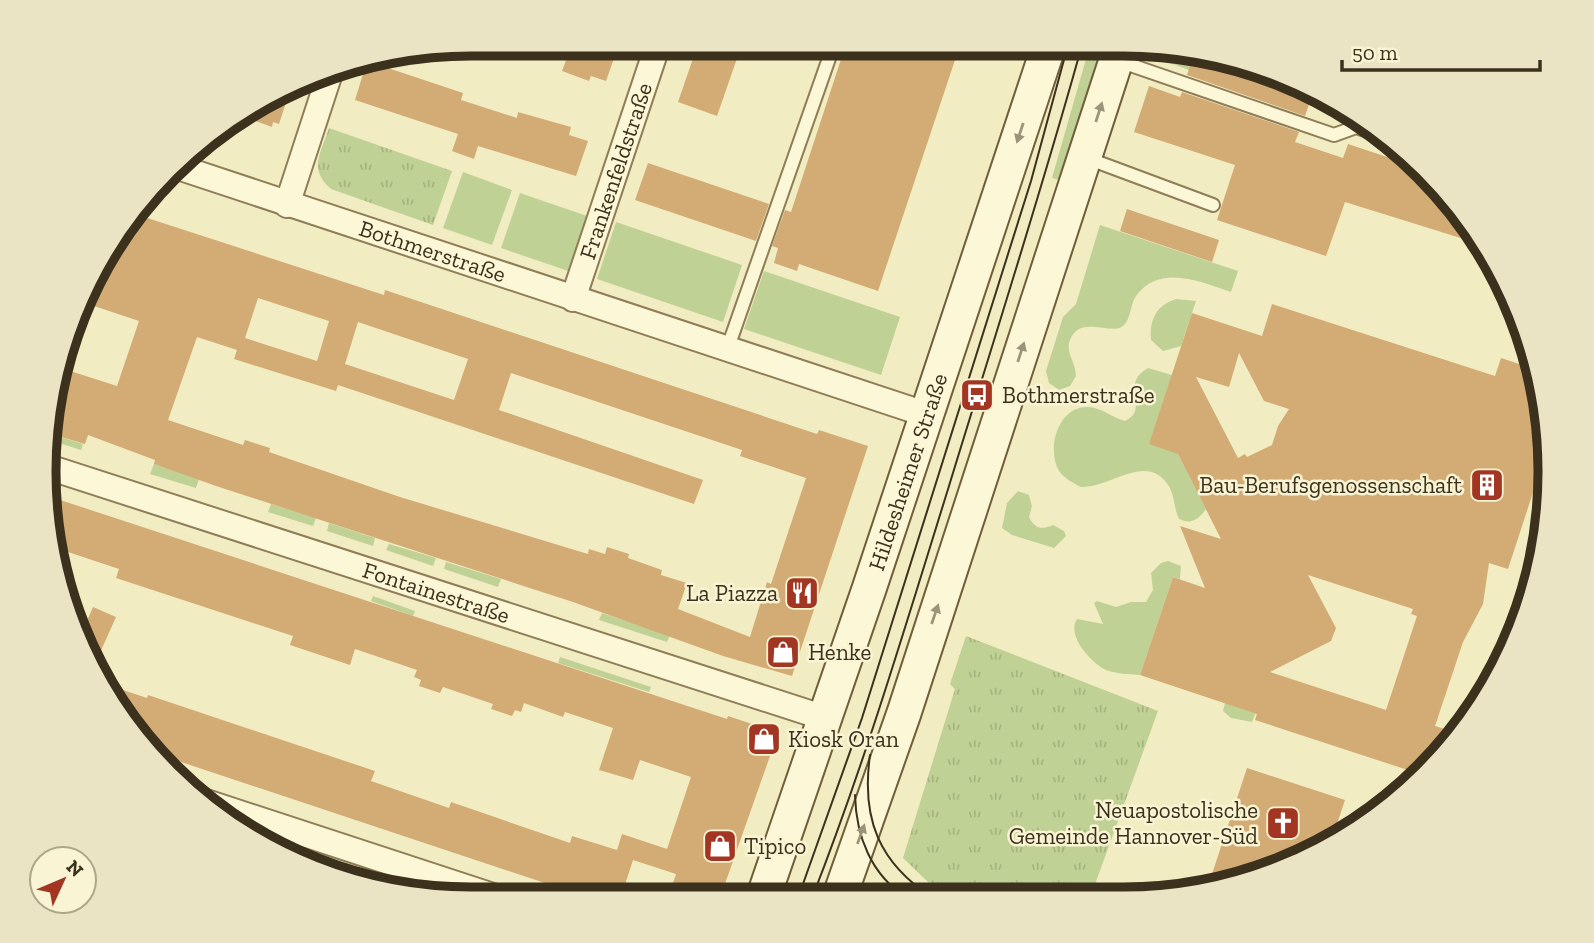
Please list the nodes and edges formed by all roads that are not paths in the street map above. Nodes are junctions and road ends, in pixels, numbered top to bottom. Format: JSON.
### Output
{"nodes":[{"id":1,"x":654,"y":56,"type":"edge"},
{"id":2,"x":830,"y":56,"type":"edge"},
{"id":3,"x":1045,"y":56,"type":"edge"},
{"id":4,"x":1117,"y":56,"type":"edge"},
{"id":5,"x":1129,"y":56,"type":"edge"},
{"id":6,"x":327,"y":82,"type":"edge"},
{"id":7,"x":1355,"y":127,"type":"edge"},
{"id":8,"x":1084,"y":157,"type":"junction"},
{"id":9,"x":186,"y":170,"type":"edge"},
{"id":10,"x":287,"y":205,"type":"junction"},
{"id":11,"x":1213,"y":205,"type":"dead end"},
{"id":12,"x":573,"y":299,"type":"junction"},
{"id":13,"x":727,"y":350,"type":"junction"},
{"id":14,"x":925,"y":415,"type":"junction"},
{"id":15,"x":56,"y":470,"type":"edge"},
{"id":16,"x":825,"y":718,"type":"junction"},
{"id":17,"x":232,"y":811,"type":"edge"},
{"id":18,"x":465,"y":887,"type":"edge"},
{"id":19,"x":767,"y":887,"type":"edge"},
{"id":20,"x":843,"y":887,"type":"edge"}],
"edges":[{"from":1,"to":12,"type":"street","name":"Frankenfeldstraße"},
{"from":2,"to":13,"type":"lane"},
{"from":3,"to":14,"type":"main road","name":"Hildesheimer Straße","one_way":true},
{"from":8,"to":4,"type":"main road","one_way":true},
{"from":5,"to":7,"type":"lane"},
{"from":6,"to":10,"type":"street"},
{"from":8,"to":11,"type":"lane"},
{"from":20,"to":8,"type":"main road","one_way":true},
{"from":9,"to":10,"type":"street","name":"Bothmerstraße"},
{"from":10,"to":12,"type":"street","name":"Bothmerstraße"},
{"from":12,"to":13,"type":"street","name":"Bothmerstraße"},
{"from":13,"to":14,"type":"street","name":"Bothmerstraße"},
{"from":14,"to":16,"type":"main road","name":"Hildesheimer Straße"},
{"from":15,"to":16,"type":"street","name":"Fontainestraße"},
{"from":16,"to":19,"type":"main road","name":"Hildesheimer Straße"},
{"from":17,"to":18,"type":"street"}]}
